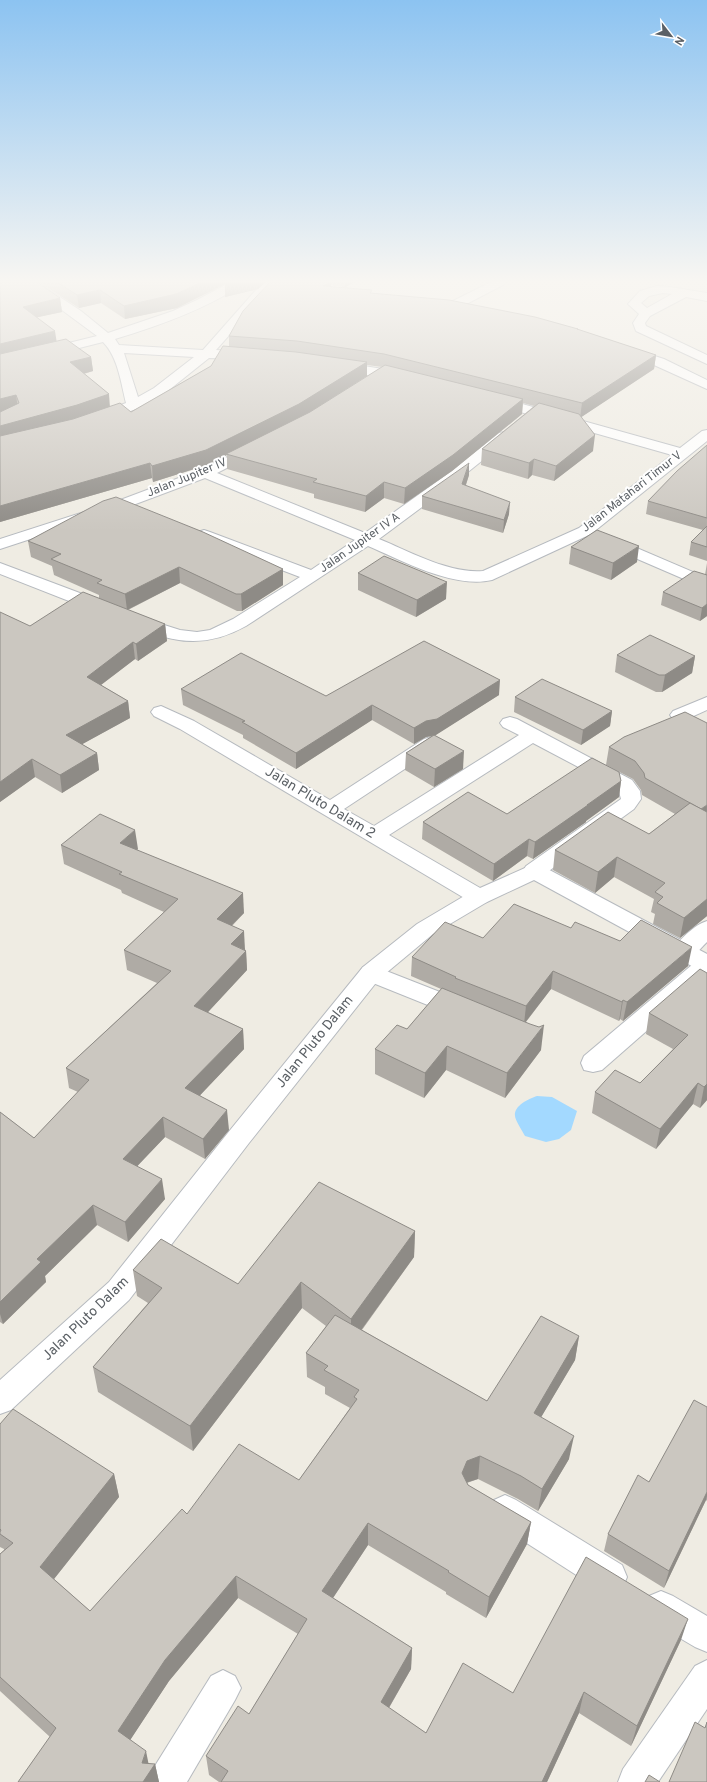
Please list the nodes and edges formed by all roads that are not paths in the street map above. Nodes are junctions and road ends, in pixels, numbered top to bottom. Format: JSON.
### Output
{"nodes":[{"id":1,"x":122,"y":365,"type":"edge"},
{"id":2,"x":192,"y":365,"type":"edge"},
{"id":3,"x":329,"y":365,"type":"edge"},
{"id":4,"x":665,"y":365,"type":"edge"},
{"id":5,"x":383,"y":373,"type":"junction"},
{"id":6,"x":414,"y":380,"type":"edge"},
{"id":7,"x":364,"y":385,"type":"edge"},
{"id":8,"x":707,"y":386,"type":"edge"},
{"id":9,"x":482,"y":397,"type":"edge"},
{"id":10,"x":134,"y":405,"type":"junction"},
{"id":11,"x":525,"y":419,"type":"junction"},
{"id":12,"x":83,"y":423,"type":"edge"},
{"id":13,"x":707,"y":434,"type":"edge"},
{"id":14,"x":262,"y":445,"type":"edge"},
{"id":15,"x":681,"y":453,"type":"junction"},
{"id":16,"x":205,"y":473,"type":"junction"},
{"id":17,"x":120,"y":505,"type":"junction"},
{"id":18,"x":142,"y":512,"type":"edge"},
{"id":19,"x":193,"y":531,"type":"edge"},
{"id":20,"x":585,"y":531,"type":"junction"},
{"id":21,"x":367,"y":539,"type":"junction"},
{"id":22,"x":0,"y":544,"type":"edge"},
{"id":23,"x":0,"y":568,"type":"edge"},
{"id":24,"x":313,"y":576,"type":"junction"},
{"id":25,"x":707,"y":584,"type":"edge"},
{"id":26,"x":707,"y":703,"type":"edge"},
{"id":27,"x":161,"y":712,"type":"dead end"},
{"id":28,"x":680,"y":715,"type":"edge"},
{"id":29,"x":510,"y":723,"type":"dead end"},
{"id":30,"x":533,"y":735,"type":"junction"},
{"id":31,"x":433,"y":742,"type":"edge"},
{"id":32,"x":330,"y":809,"type":"junction"},
{"id":33,"x":374,"y":835,"type":"junction"},
{"id":34,"x":534,"y":871,"type":"junction"},
{"id":35,"x":479,"y":896,"type":"junction"},
{"id":36,"x":707,"y":929,"type":"edge"},
{"id":37,"x":683,"y":952,"type":"junction"},
{"id":38,"x":707,"y":965,"type":"edge"},
{"id":39,"x":371,"y":973,"type":"junction"},
{"id":40,"x":479,"y":1017,"type":"edge"},
{"id":41,"x":593,"y":1063,"type":"dead end"},
{"id":42,"x":0,"y":1400,"type":"edge"},
{"id":43,"x":483,"y":1498,"type":"edge"},
{"id":44,"x":707,"y":1635,"type":"edge"},
{"id":45,"x":707,"y":1678,"type":"edge"},
{"id":46,"x":223,"y":1688,"type":"dead end"},
{"id":47,"x":166,"y":1782,"type":"edge"},
{"id":48,"x":636,"y":1782,"type":"edge"}],
"edges":[{"from":1,"to":10,"type":"street"},
{"from":2,"to":10,"type":"street"},
{"from":3,"to":5,"type":"street"},
{"from":4,"to":8,"type":"street"},
{"from":5,"to":6,"type":"street"},
{"from":5,"to":7,"type":"street"},
{"from":9,"to":11,"type":"street"},
{"from":10,"to":12,"type":"street"},
{"from":11,"to":15,"type":"street"},
{"from":11,"to":21,"type":"street","name":"Jalan Jupiter IV A"},
{"from":13,"to":15,"type":"street","name":"Jalan Matahari Timur V"},
{"from":14,"to":16,"type":"street","name":"Jalan Jupiter IV"},
{"from":15,"to":20,"type":"street","name":"Jalan Matahari Timur V"},
{"from":16,"to":17,"type":"street","name":"Jalan Jupiter IV"},
{"from":16,"to":21,"type":"street","name":"Jalan Matahari Timur V"},
{"from":17,"to":18,"type":"street"},
{"from":17,"to":22,"type":"street","name":"Jalan Jupiter IV"},
{"from":19,"to":24,"type":"street"},
{"from":20,"to":21,"type":"street","name":"Jalan Matahari Timur V"},
{"from":20,"to":25,"type":"street"},
{"from":21,"to":24,"type":"street","name":"Jalan Jupiter IV A"},
{"from":23,"to":24,"type":"street","name":"Jalan Jupiter IV A"},
{"from":26,"to":28,"type":"street"},
{"from":27,"to":32,"type":"street","name":"Jalan Pluto Dalam 2"},
{"from":29,"to":30,"type":"street"},
{"from":30,"to":33,"type":"street"},
{"from":30,"to":34,"type":"street","name":"Jalan Pluto Dalam"},
{"from":31,"to":32,"type":"street"},
{"from":32,"to":33,"type":"street","name":"Jalan Pluto Dalam 2"},
{"from":33,"to":35,"type":"street","name":"Jalan Pluto Dalam 2"},
{"from":34,"to":35,"type":"street","name":"Jalan Pluto Dalam"},
{"from":34,"to":37,"type":"street"},
{"from":35,"to":39,"type":"street","name":"Jalan Pluto Dalam"},
{"from":36,"to":37,"type":"street"},
{"from":37,"to":38,"type":"street"},
{"from":38,"to":41,"type":"street"},
{"from":39,"to":40,"type":"street"},
{"from":39,"to":42,"type":"street","name":"Jalan Pluto Dalam"},
{"from":43,"to":44,"type":"street"},
{"from":45,"to":48,"type":"street"},
{"from":46,"to":47,"type":"street"}]}
